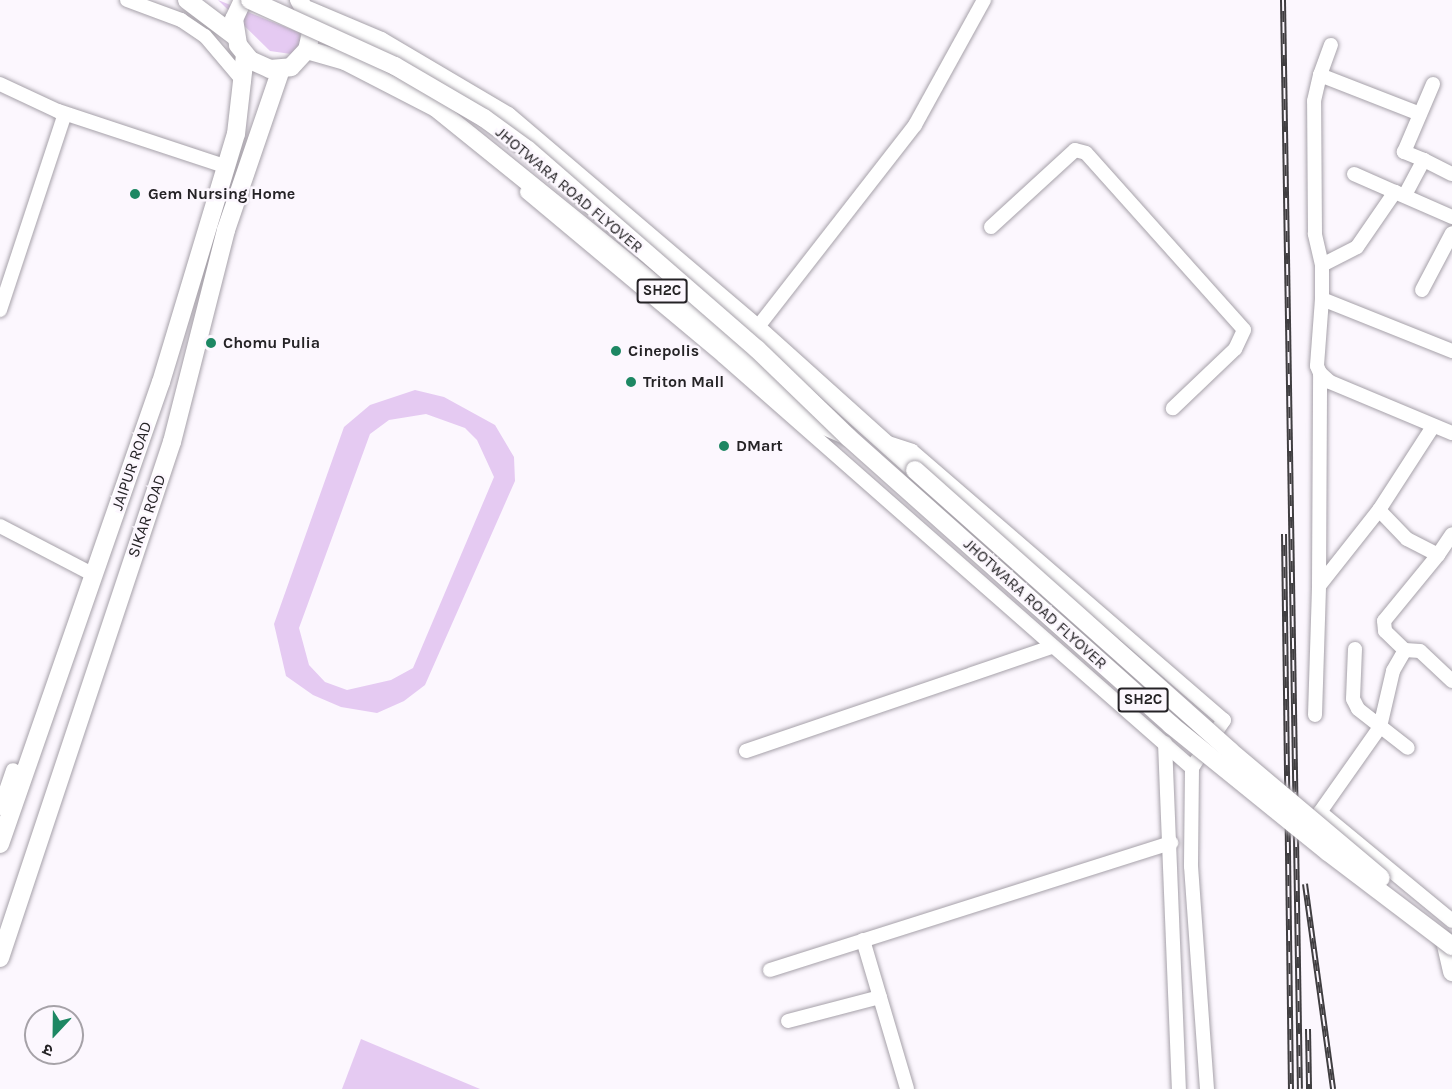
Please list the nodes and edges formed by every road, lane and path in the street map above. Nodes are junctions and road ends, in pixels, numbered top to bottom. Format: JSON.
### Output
{"nodes":[{"id":1,"x":127,"y":0,"type":"edge"},
{"id":2,"x":187,"y":0,"type":"edge"},
{"id":3,"x":243,"y":0,"type":"edge"},
{"id":4,"x":250,"y":0,"type":"edge"},
{"id":5,"x":984,"y":0,"type":"edge"},
{"id":6,"x":303,"y":5,"type":"edge"},
{"id":7,"x":236,"y":37,"type":"junction"},
{"id":8,"x":1331,"y":45,"type":"dead end"},
{"id":9,"x":307,"y":50,"type":"junction"},
{"id":10,"x":245,"y":55,"type":"junction"},
{"id":11,"x":281,"y":69,"type":"junction"},
{"id":12,"x":1320,"y":75,"type":"junction"},
{"id":13,"x":244,"y":82,"type":"junction"},
{"id":14,"x":0,"y":84,"type":"edge"},
{"id":15,"x":1433,"y":84,"type":"dead end"},
{"id":16,"x":65,"y":114,"type":"junction"},
{"id":17,"x":1420,"y":114,"type":"junction"},
{"id":18,"x":1424,"y":160,"type":"junction"},
{"id":19,"x":508,"y":166,"type":"junction"},
{"id":20,"x":227,"y":167,"type":"junction"},
{"id":21,"x":1354,"y":174,"type":"dead end"},
{"id":22,"x":1452,"y":174,"type":"edge"},
{"id":23,"x":1400,"y":194,"type":"junction"},
{"id":24,"x":1452,"y":217,"type":"edge"},
{"id":25,"x":991,"y":226,"type":"dead end"},
{"id":26,"x":1452,"y":233,"type":"edge"},
{"id":27,"x":1322,"y":265,"type":"junction"},
{"id":28,"x":1422,"y":290,"type":"dead end"},
{"id":29,"x":1322,"y":299,"type":"junction"},
{"id":30,"x":0,"y":310,"type":"edge"},
{"id":31,"x":757,"y":328,"type":"junction"},
{"id":32,"x":1452,"y":351,"type":"edge"},
{"id":33,"x":1320,"y":374,"type":"junction"},
{"id":34,"x":1173,"y":408,"type":"dead end"},
{"id":35,"x":1432,"y":428,"type":"junction"},
{"id":36,"x":1452,"y":433,"type":"edge"},
{"id":37,"x":848,"y":437,"type":"junction"},
{"id":38,"x":881,"y":440,"type":"junction"},
{"id":39,"x":1379,"y":510,"type":"junction"},
{"id":40,"x":0,"y":526,"type":"edge"},
{"id":41,"x":1452,"y":534,"type":"edge"},
{"id":42,"x":1438,"y":555,"type":"junction"},
{"id":43,"x":94,"y":575,"type":"junction"},
{"id":44,"x":1318,"y":586,"type":"junction"},
{"id":45,"x":1052,"y":646,"type":"junction"},
{"id":46,"x":1355,"y":649,"type":"dead end"},
{"id":47,"x":1405,"y":650,"type":"junction"},
{"id":48,"x":1452,"y":681,"type":"edge"},
{"id":49,"x":1315,"y":715,"type":"dead end"},
{"id":50,"x":1380,"y":727,"type":"junction"},
{"id":51,"x":1165,"y":743,"type":"junction"},
{"id":52,"x":1408,"y":748,"type":"dead end"},
{"id":53,"x":746,"y":751,"type":"dead end"},
{"id":54,"x":1192,"y":768,"type":"junction"},
{"id":55,"x":13,"y":770,"type":"edge"},
{"id":56,"x":0,"y":808,"type":"edge"},
{"id":57,"x":1171,"y":843,"type":"junction"},
{"id":58,"x":0,"y":844,"type":"edge"},
{"id":59,"x":1191,"y":866,"type":"junction"},
{"id":60,"x":1171,"y":867,"type":"junction"},
{"id":61,"x":1452,"y":921,"type":"edge"},
{"id":62,"x":1450,"y":939,"type":"edge"},
{"id":63,"x":863,"y":940,"type":"junction"},
{"id":64,"x":0,"y":958,"type":"edge"},
{"id":65,"x":770,"y":970,"type":"dead end"},
{"id":66,"x":1452,"y":972,"type":"edge"},
{"id":67,"x":880,"y":998,"type":"junction"},
{"id":68,"x":788,"y":1021,"type":"dead end"},
{"id":69,"x":907,"y":1089,"type":"edge"},
{"id":70,"x":1179,"y":1089,"type":"edge"},
{"id":71,"x":1207,"y":1089,"type":"edge"}],
"edges":[{"from":1,"to":13,"type":"street"},
{"from":2,"to":7,"type":"main road"},
{"from":3,"to":7,"type":"main road"},
{"from":4,"to":37,"type":"main road","name":"JHOTWARA ROAD FLYOVER","bridge":true},
{"from":5,"to":31,"type":"street"},
{"from":6,"to":9,"type":"main road"},
{"from":6,"to":31,"type":"main road","name":"JHOTWARA ROAD FLYOVER"},
{"from":7,"to":10,"type":"main road"},
{"from":8,"to":12,"type":"street"},
{"from":9,"to":11,"type":"main road"},
{"from":9,"to":19,"type":"main road","number":"SH2C"},
{"from":10,"to":11,"type":"main road"},
{"from":10,"to":13,"type":"main road"},
{"from":11,"to":64,"type":"main road","name":"SIKAR ROAD"},
{"from":12,"to":17,"type":"street"},
{"from":12,"to":27,"type":"street"},
{"from":13,"to":20,"type":"main road","name":"JAIPUR ROAD"},
{"from":14,"to":16,"type":"street"},
{"from":15,"to":17,"type":"street"},
{"from":16,"to":20,"type":"street"},
{"from":16,"to":30,"type":"street"},
{"from":17,"to":18,"type":"street"},
{"from":18,"to":22,"type":"street"},
{"from":18,"to":23,"type":"street"},
{"from":19,"to":37,"type":"main road","name":"JHOTWARA ROAD FLYOVER","number":"SH2C"},
{"from":19,"to":45,"type":"street"},
{"from":20,"to":43,"type":"main road","name":"JAIPUR ROAD"},
{"from":21,"to":23,"type":"street"},
{"from":23,"to":24,"type":"street"},
{"from":23,"to":27,"type":"street"},
{"from":25,"to":34,"type":"street"},
{"from":26,"to":28,"type":"street"},
{"from":27,"to":29,"type":"street"},
{"from":29,"to":32,"type":"street"},
{"from":29,"to":33,"type":"street"},
{"from":31,"to":38,"type":"main road","name":"JHOTWARA ROAD FLYOVER"},
{"from":33,"to":35,"type":"street"},
{"from":33,"to":44,"type":"street"},
{"from":35,"to":36,"type":"street"},
{"from":35,"to":39,"type":"street"},
{"from":37,"to":62,"type":"main road","name":"JHOTWARA ROAD FLYOVER","number":"SH2C","bridge":true},
{"from":38,"to":54,"type":"street"},
{"from":38,"to":62,"type":"main road","name":"JHOTWARA ROAD FLYOVER","bridge":true},
{"from":39,"to":42,"type":"street"},
{"from":39,"to":44,"type":"street"},
{"from":40,"to":43,"type":"street"},
{"from":41,"to":42,"type":"street"},
{"from":42,"to":47,"type":"street"},
{"from":43,"to":55,"type":"main road","name":"JAIPUR ROAD"},
{"from":44,"to":49,"type":"street"},
{"from":45,"to":51,"type":"street"},
{"from":45,"to":53,"type":"street"},
{"from":46,"to":50,"type":"street"},
{"from":47,"to":48,"type":"street"},
{"from":47,"to":50,"type":"street"},
{"from":50,"to":52,"type":"street"},
{"from":50,"to":61,"type":"street"},
{"from":51,"to":54,"type":"street"},
{"from":51,"to":57,"type":"street"},
{"from":54,"to":59,"type":"street"},
{"from":55,"to":56,"type":"street"},
{"from":55,"to":58,"type":"main road","name":"JAIPUR ROAD"},
{"from":57,"to":60,"type":"street"},
{"from":57,"to":63,"type":"street"},
{"from":59,"to":60,"type":"street"},
{"from":59,"to":71,"type":"street"},
{"from":60,"to":70,"type":"street"},
{"from":62,"to":66,"type":"main road"},
{"from":63,"to":65,"type":"street"},
{"from":63,"to":67,"type":"street"},
{"from":67,"to":68,"type":"street"},
{"from":67,"to":69,"type":"street"}]}
